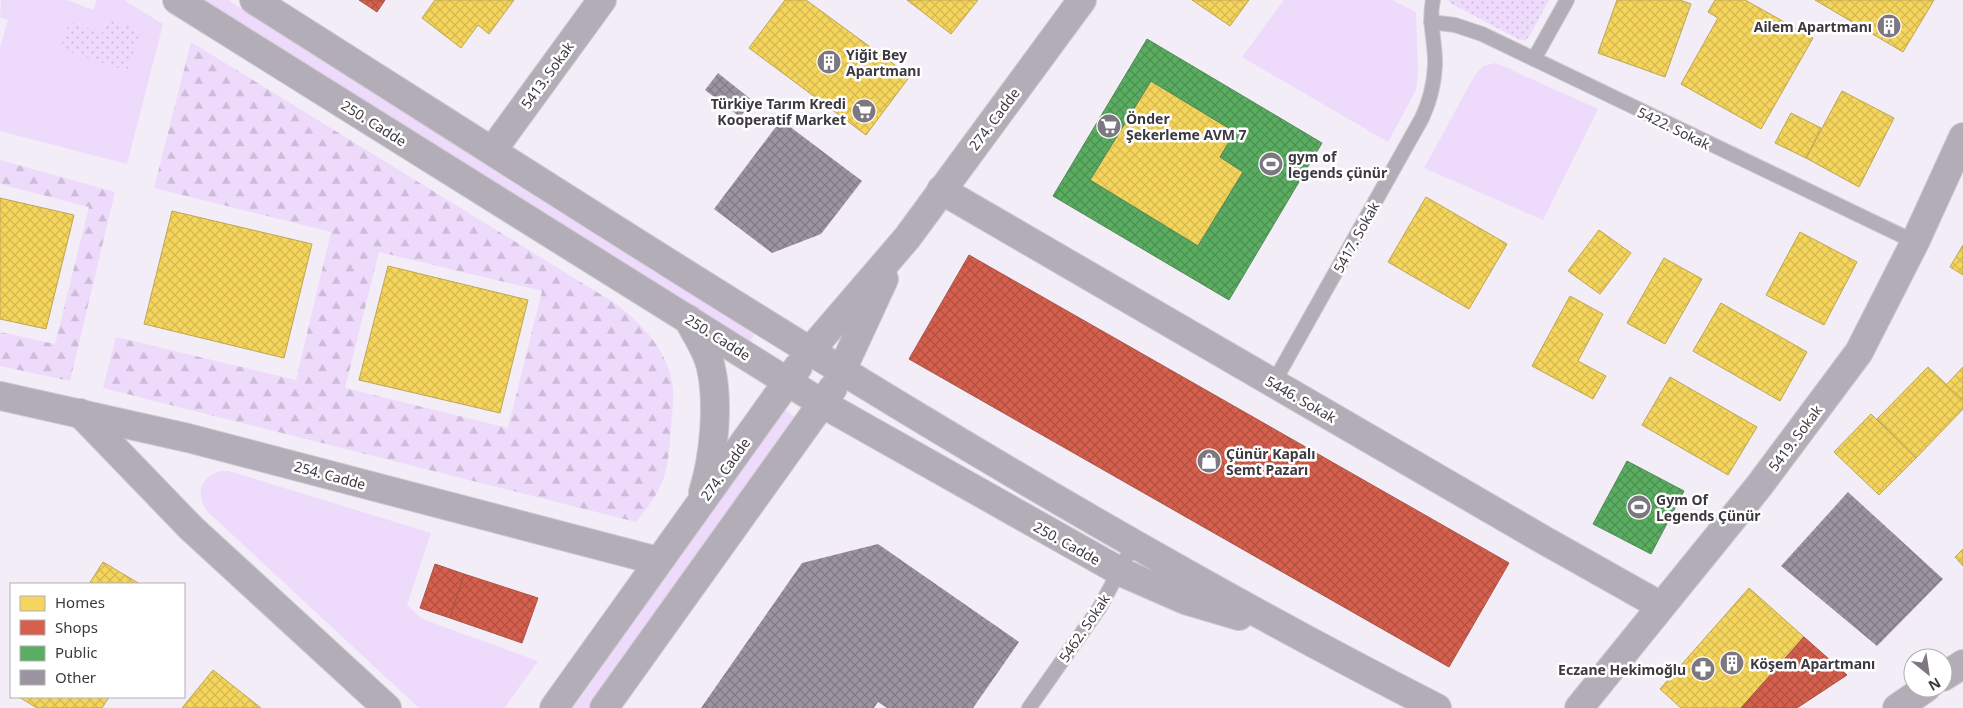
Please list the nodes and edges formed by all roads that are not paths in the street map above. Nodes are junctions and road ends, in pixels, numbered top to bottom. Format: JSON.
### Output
{"nodes":[{"id":1,"x":176,"y":0,"type":"edge"},
{"id":2,"x":254,"y":0,"type":"edge"},
{"id":3,"x":602,"y":0,"type":"edge"},
{"id":4,"x":1082,"y":0,"type":"edge"},
{"id":5,"x":1433,"y":0,"type":"edge"},
{"id":6,"x":1567,"y":0,"type":"edge"},
{"id":7,"x":1431,"y":22,"type":"junction"},
{"id":8,"x":1534,"y":59,"type":"junction"},
{"id":9,"x":1963,"y":137,"type":"edge"},
{"id":10,"x":492,"y":151,"type":"junction"},
{"id":11,"x":941,"y":190,"type":"junction"},
{"id":12,"x":907,"y":238,"type":"junction"},
{"id":13,"x":1915,"y":242,"type":"junction"},
{"id":14,"x":687,"y":318,"type":"junction"},
{"id":15,"x":809,"y":352,"type":"junction"},
{"id":16,"x":841,"y":372,"type":"junction"},
{"id":17,"x":788,"y":381,"type":"junction"},
{"id":18,"x":1274,"y":382,"type":"junction"},
{"id":19,"x":0,"y":396,"type":"edge"},
{"id":20,"x":823,"y":404,"type":"junction"},
{"id":21,"x":80,"y":413,"type":"junction"},
{"id":22,"x":700,"y":504,"type":"junction"},
{"id":23,"x":1133,"y":545,"type":"junction"},
{"id":24,"x":658,"y":561,"type":"junction"},
{"id":25,"x":1121,"y":572,"type":"junction"},
{"id":26,"x":1661,"y":606,"type":"junction"},
{"id":27,"x":1282,"y":627,"type":"junction"},
{"id":28,"x":1912,"y":698,"type":"edge"},
{"id":29,"x":387,"y":708,"type":"edge"},
{"id":30,"x":554,"y":708,"type":"edge"},
{"id":31,"x":604,"y":708,"type":"edge"},
{"id":32,"x":1030,"y":708,"type":"edge"},
{"id":33,"x":1437,"y":708,"type":"edge"},
{"id":34,"x":1579,"y":708,"type":"edge"},
{"id":35,"x":1897,"y":708,"type":"edge"}],
"edges":[{"from":1,"to":14,"type":"street","name":"250. Cadde"},
{"from":2,"to":10,"type":"street","name":"250. Cadde"},
{"from":3,"to":10,"type":"street","name":"5413. Sokak"},
{"from":4,"to":11,"type":"street","name":"274. Cadde"},
{"from":5,"to":7,"type":"lane","name":"5417. Sokak"},
{"from":6,"to":8,"type":"lane"},
{"from":7,"to":8,"type":"lane","name":"5422. Sokak"},
{"from":7,"to":18,"type":"lane","name":"5417. Sokak"},
{"from":8,"to":13,"type":"lane","name":"5422. Sokak"},
{"from":9,"to":13,"type":"street","name":"5419. Sokak"},
{"from":10,"to":15,"type":"street","name":"250. Cadde"},
{"from":11,"to":12,"type":"street","name":"274. Cadde"},
{"from":11,"to":18,"type":"street","name":"5446. Sokak"},
{"from":12,"to":15,"type":"street","name":"274. Cadde"},
{"from":12,"to":16,"type":"street","name":"274. Cadde"},
{"from":13,"to":26,"type":"street","name":"5419. Sokak"},
{"from":14,"to":17,"type":"street","name":"250. Cadde"},
{"from":14,"to":22,"type":"street"},
{"from":15,"to":16,"type":"street","name":"250. Cadde"},
{"from":15,"to":17,"type":"street","name":"274. Cadde"},
{"from":16,"to":20,"type":"street","name":"274. Cadde"},
{"from":16,"to":23,"type":"street","name":"250. Cadde"},
{"from":17,"to":20,"type":"street","name":"250. Cadde"},
{"from":17,"to":22,"type":"street","name":"274. Cadde"},
{"from":18,"to":26,"type":"street","name":"5446. Sokak"},
{"from":19,"to":21,"type":"street","name":"254. Cadde"},
{"from":20,"to":25,"type":"street","name":"250. Cadde"},
{"from":20,"to":31,"type":"street","name":"274. Cadde"},
{"from":21,"to":24,"type":"street","name":"254. Cadde"},
{"from":21,"to":29,"type":"street"},
{"from":22,"to":24,"type":"street","name":"274. Cadde"},
{"from":23,"to":25,"type":"lane","name":"5462. Sokak"},
{"from":23,"to":27,"type":"street","name":"250. Cadde"},
{"from":24,"to":30,"type":"street","name":"274. Cadde"},
{"from":25,"to":27,"type":"street","name":"250. Cadde"},
{"from":25,"to":32,"type":"lane","name":"5462. Sokak"},
{"from":26,"to":34,"type":"street","name":"5419. Sokak"},
{"from":27,"to":33,"type":"street","name":"250. Cadde"},
{"from":28,"to":35,"type":"street"}]}
